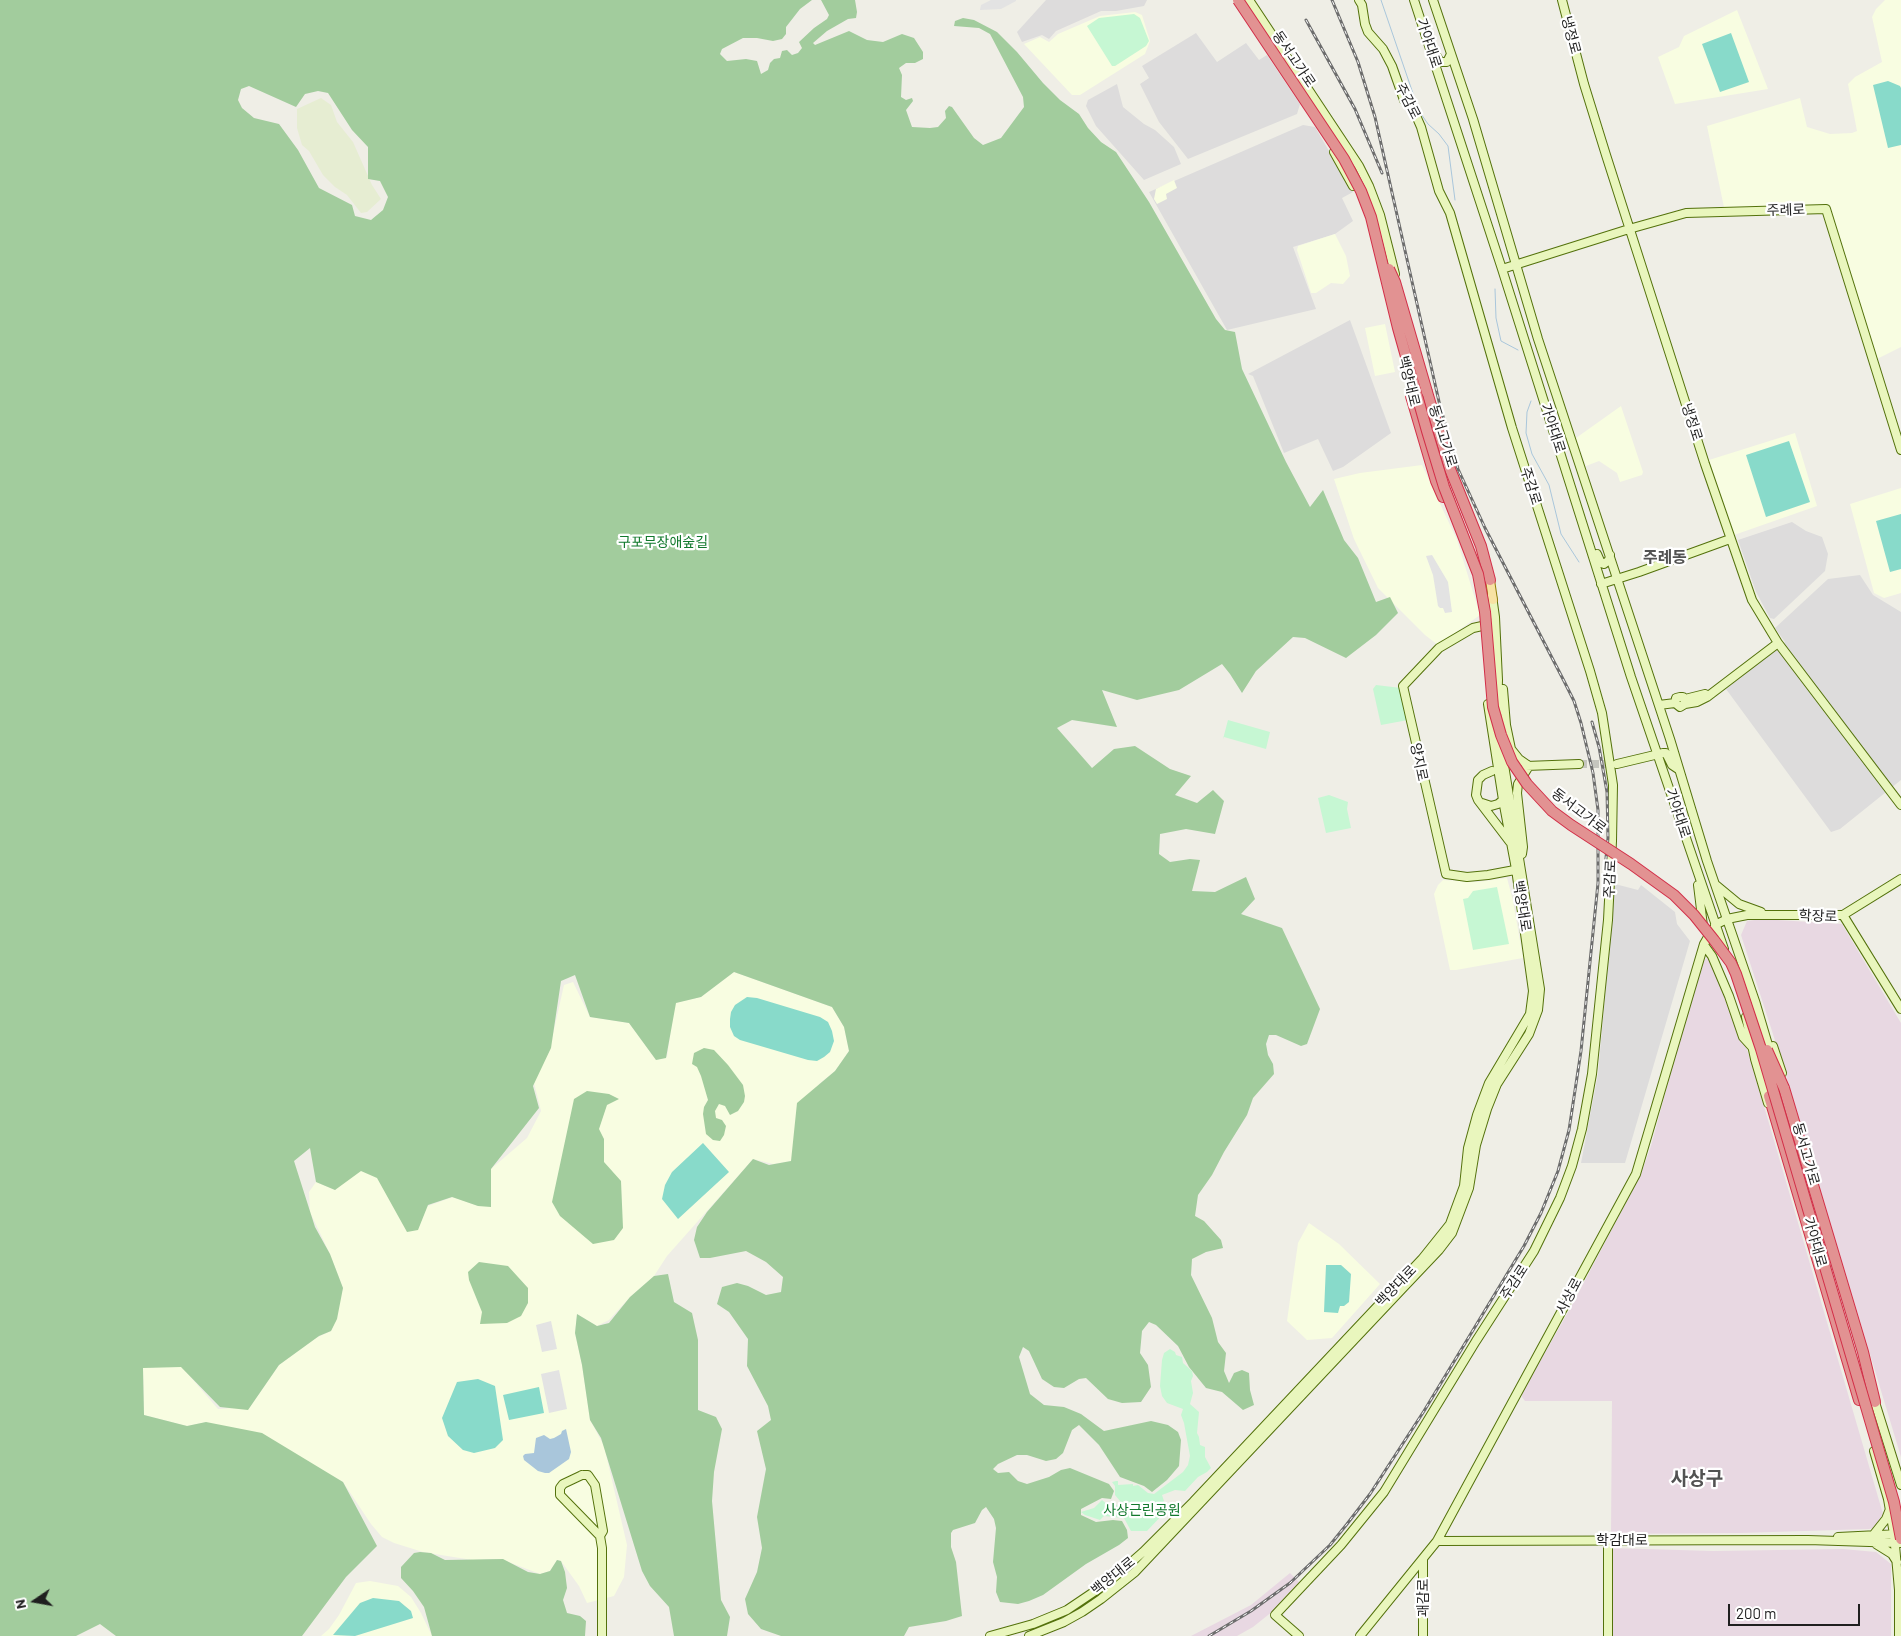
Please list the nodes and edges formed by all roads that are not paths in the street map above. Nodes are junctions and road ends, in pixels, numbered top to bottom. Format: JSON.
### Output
{"nodes":[{"id":1,"x":1234,"y":0,"type":"edge"},
{"id":2,"x":1238,"y":0,"type":"edge"},
{"id":3,"x":1244,"y":0,"type":"edge"},
{"id":4,"x":1249,"y":0,"type":"edge"},
{"id":5,"x":1360,"y":0,"type":"edge"},
{"id":6,"x":1414,"y":0,"type":"edge"},
{"id":7,"x":1433,"y":0,"type":"edge"},
{"id":8,"x":1562,"y":0,"type":"edge"},
{"id":9,"x":1425,"y":31,"type":"junction"},
{"id":10,"x":1451,"y":54,"type":"junction"},
{"id":11,"x":1629,"y":228,"type":"junction"},
{"id":12,"x":1516,"y":264,"type":"junction"},
{"id":13,"x":1389,"y":269,"type":"junction"},
{"id":14,"x":1502,"y":269,"type":"junction"},
{"id":15,"x":1510,"y":293,"type":"junction"},
{"id":16,"x":1528,"y":308,"type":"junction"},
{"id":17,"x":1398,"y":328,"type":"junction"},
{"id":18,"x":1901,"y":450,"type":"edge"},
{"id":19,"x":1730,"y":539,"type":"junction"},
{"id":20,"x":1590,"y":544,"type":"junction"},
{"id":21,"x":1610,"y":554,"type":"junction"},
{"id":22,"x":1618,"y":578,"type":"junction"},
{"id":23,"x":1490,"y":580,"type":"joint"},
{"id":24,"x":1476,"y":581,"type":"joint"},
{"id":25,"x":1601,"y":584,"type":"junction"},
{"id":26,"x":1493,"y":600,"type":"junction"},
{"id":27,"x":1482,"y":602,"type":"junction"},
{"id":28,"x":1485,"y":625,"type":"junction"},
{"id":29,"x":1496,"y":625,"type":"junction"},
{"id":30,"x":1778,"y":643,"type":"junction"},
{"id":31,"x":1659,"y":705,"type":"junction"},
{"id":32,"x":1658,"y":754,"type":"junction"},
{"id":33,"x":1579,"y":764,"type":"tunnel mouth"},
{"id":34,"x":1617,"y":764,"type":"tunnel mouth"},
{"id":35,"x":1529,"y":766,"type":"junction"},
{"id":36,"x":1510,"y":768,"type":"dead end"},
{"id":37,"x":1678,"y":770,"type":"junction"},
{"id":38,"x":1492,"y":772,"type":"dead end"},
{"id":39,"x":1478,"y":800,"type":"junction"},
{"id":40,"x":1503,"y":800,"type":"junction"},
{"id":41,"x":1901,"y":805,"type":"edge"},
{"id":42,"x":1512,"y":846,"type":"junction"},
{"id":43,"x":1520,"y":859,"type":"junction"},
{"id":44,"x":1519,"y":869,"type":"junction"},
{"id":45,"x":1696,"y":870,"type":"junction"},
{"id":46,"x":1901,"y":879,"type":"edge"},
{"id":47,"x":1715,"y":884,"type":"junction"},
{"id":48,"x":1765,"y":914,"type":"junction"},
{"id":49,"x":1843,"y":915,"type":"junction"},
{"id":50,"x":1739,"y":916,"type":"junction"},
{"id":51,"x":1727,"y":919,"type":"junction"},
{"id":52,"x":1715,"y":925,"type":"junction"},
{"id":53,"x":1733,"y":937,"type":"junction"},
{"id":54,"x":1704,"y":944,"type":"junction"},
{"id":55,"x":1744,"y":1008,"type":"junction"},
{"id":56,"x":1901,"y":1009,"type":"edge"},
{"id":57,"x":1766,"y":1048,"type":"junction"},
{"id":58,"x":1753,"y":1049,"type":"junction"},
{"id":59,"x":1768,"y":1072,"type":"junction"},
{"id":60,"x":1859,"y":1400,"type":"junction"},
{"id":61,"x":1875,"y":1402,"type":"junction"},
{"id":62,"x":1901,"y":1485,"type":"edge"},
{"id":63,"x":1890,"y":1509,"type":"junction"},
{"id":64,"x":1901,"y":1511,"type":"edge"},
{"id":65,"x":600,"y":1536,"type":"junction"},
{"id":66,"x":1874,"y":1538,"type":"junction"},
{"id":67,"x":1899,"y":1538,"type":"edge"},
{"id":68,"x":1608,"y":1540,"type":"junction"},
{"id":69,"x":1438,"y":1541,"type":"junction"},
{"id":70,"x":1423,"y":1560,"type":"junction"},
{"id":71,"x":1898,"y":1563,"type":"junction"},
{"id":72,"x":602,"y":1636,"type":"edge"},
{"id":73,"x":990,"y":1636,"type":"edge"},
{"id":74,"x":1029,"y":1636,"type":"edge"},
{"id":75,"x":1299,"y":1636,"type":"edge"},
{"id":76,"x":1360,"y":1636,"type":"edge"},
{"id":77,"x":1423,"y":1636,"type":"edge"},
{"id":78,"x":1608,"y":1636,"type":"edge"},
{"id":79,"x":1899,"y":1636,"type":"edge"}],
"edges":[{"from":1,"to":27,"type":"main road","name":"백양대로"},
{"from":2,"to":17,"type":"highway","name":"동서고가로","bridge":true},
{"from":3,"to":13,"type":"highway","name":"동서고가로"},
{"from":4,"to":26,"type":"main road","name":"백양대로"},
{"from":5,"to":75,"type":"main road","name":"주감로"},
{"from":6,"to":9,"type":"main road","name":"가야대로"},
{"from":7,"to":10,"type":"main road","name":"가야대로"},
{"from":8,"to":11,"type":"main road","name":"냉정로"},
{"from":9,"to":10,"type":"main road"},
{"from":9,"to":14,"type":"main road","name":"가야대로"},
{"from":10,"to":12,"type":"main road","name":"가야대로"},
{"from":11,"to":12,"type":"main road","name":"주례로"},
{"from":11,"to":18,"type":"main road","name":"주례로"},
{"from":11,"to":19,"type":"main road","name":"냉정로"},
{"from":12,"to":14,"type":"main road","name":"주례로"},
{"from":12,"to":16,"type":"main road","name":"가야대로"},
{"from":13,"to":23,"type":"highway","bridge":true},
{"from":13,"to":57,"type":"highway","name":"동서고가로","bridge":true},
{"from":14,"to":15,"type":"main road","name":"가야대로"},
{"from":15,"to":16,"type":"main road"},
{"from":15,"to":20,"type":"main road","name":"가야대로"},
{"from":16,"to":21,"type":"main road","name":"가야대로"},
{"from":17,"to":24,"type":"highway","bridge":true},
{"from":17,"to":59,"type":"highway","name":"동서고가로","bridge":true},
{"from":19,"to":22,"type":"main road"},
{"from":19,"to":30,"type":"main road","name":"냉정로"},
{"from":20,"to":21,"type":"main road"},
{"from":20,"to":25,"type":"main road","name":"가야대로"},
{"from":21,"to":22,"type":"main road","name":"가야대로"},
{"from":22,"to":25,"type":"main road"},
{"from":22,"to":31,"type":"main road","name":"가야대로"},
{"from":23,"to":26,"type":"main road"},
{"from":24,"to":27,"type":"main road"},
{"from":25,"to":32,"type":"main road","name":"가야대로"},
{"from":26,"to":29,"type":"main road","name":"백양대로"},
{"from":27,"to":28,"type":"main road","name":"백양대로"},
{"from":28,"to":29,"type":"main road","name":"양지로"},
{"from":28,"to":40,"type":"main road","name":"백양대로"},
{"from":28,"to":44,"type":"main road","name":"양지로"},
{"from":29,"to":35,"type":"main road"},
{"from":29,"to":43,"type":"main road","name":"백양대로"},
{"from":30,"to":31,"type":"main road"},
{"from":30,"to":41,"type":"main road","name":"냉정로"},
{"from":31,"to":37,"type":"main road","name":"가야대로"},
{"from":32,"to":34,"type":"main road"},
{"from":32,"to":37,"type":"main road"},
{"from":32,"to":45,"type":"main road","name":"가야대로"},
{"from":33,"to":35,"type":"main road"},
{"from":35,"to":36,"type":"main road"},
{"from":35,"to":43,"type":"main road"},
{"from":37,"to":47,"type":"main road","name":"가야대로"},
{"from":38,"to":39,"type":"main road"},
{"from":39,"to":40,"type":"main road"},
{"from":39,"to":42,"type":"main road"},
{"from":40,"to":42,"type":"main road","name":"백양대로"},
{"from":42,"to":44,"type":"main road","name":"백양대로"},
{"from":43,"to":44,"type":"main road","name":"백양대로"},
{"from":44,"to":73,"type":"main road","name":"백양대로"},
{"from":44,"to":74,"type":"main road","name":"백양대로"},
{"from":45,"to":52,"type":"main road","name":"가야대로"},
{"from":45,"to":54,"type":"main road"},
{"from":46,"to":49,"type":"main road"},
{"from":47,"to":48,"type":"main road"},
{"from":47,"to":51,"type":"main road","name":"가야대로"},
{"from":48,"to":49,"type":"main road","name":"학장로"},
{"from":48,"to":50,"type":"main road","name":"학장로"},
{"from":49,"to":56,"type":"main road","name":"학장로"},
{"from":50,"to":51,"type":"main road","name":"학장로"},
{"from":50,"to":53,"type":"main road"},
{"from":51,"to":52,"type":"main road","name":"학장로"},
{"from":51,"to":53,"type":"main road","name":"가야대로"},
{"from":52,"to":54,"type":"main road","name":"사상로"},
{"from":52,"to":55,"type":"main road","name":"가야대로"},
{"from":53,"to":61,"type":"main road","name":"가야대로"},
{"from":54,"to":58,"type":"main road"},
{"from":54,"to":69,"type":"main road","name":"사상로"},
{"from":55,"to":58,"type":"main road"},
{"from":55,"to":60,"type":"main road","name":"가야대로"},
{"from":57,"to":61,"type":"highway","bridge":true},
{"from":57,"to":64,"type":"highway","name":"동서고가로","bridge":true},
{"from":58,"to":60,"type":"main road"},
{"from":59,"to":60,"type":"highway","bridge":true},
{"from":59,"to":67,"type":"highway","name":"동서고가로","bridge":true},
{"from":60,"to":63,"type":"main road","name":"가야대로"},
{"from":61,"to":62,"type":"main road"},
{"from":63,"to":66,"type":"main road"},
{"from":63,"to":67,"type":"main road","name":"가야대로"},
{"from":65,"to":65,"type":"main road"},
{"from":65,"to":72,"type":"main road"},
{"from":66,"to":67,"type":"main road","name":"학감대로"},
{"from":66,"to":68,"type":"main road","name":"학감대로"},
{"from":66,"to":71,"type":"main road"},
{"from":67,"to":71,"type":"main road","name":"가야대로"},
{"from":68,"to":69,"type":"main road","name":"학감대로"},
{"from":68,"to":78,"type":"main road"},
{"from":69,"to":70,"type":"main road","name":"사상로"},
{"from":70,"to":76,"type":"main road","name":"사상로"},
{"from":70,"to":77,"type":"main road","name":"괘감로"},
{"from":71,"to":79,"type":"main road","name":"가야대로"}]}
